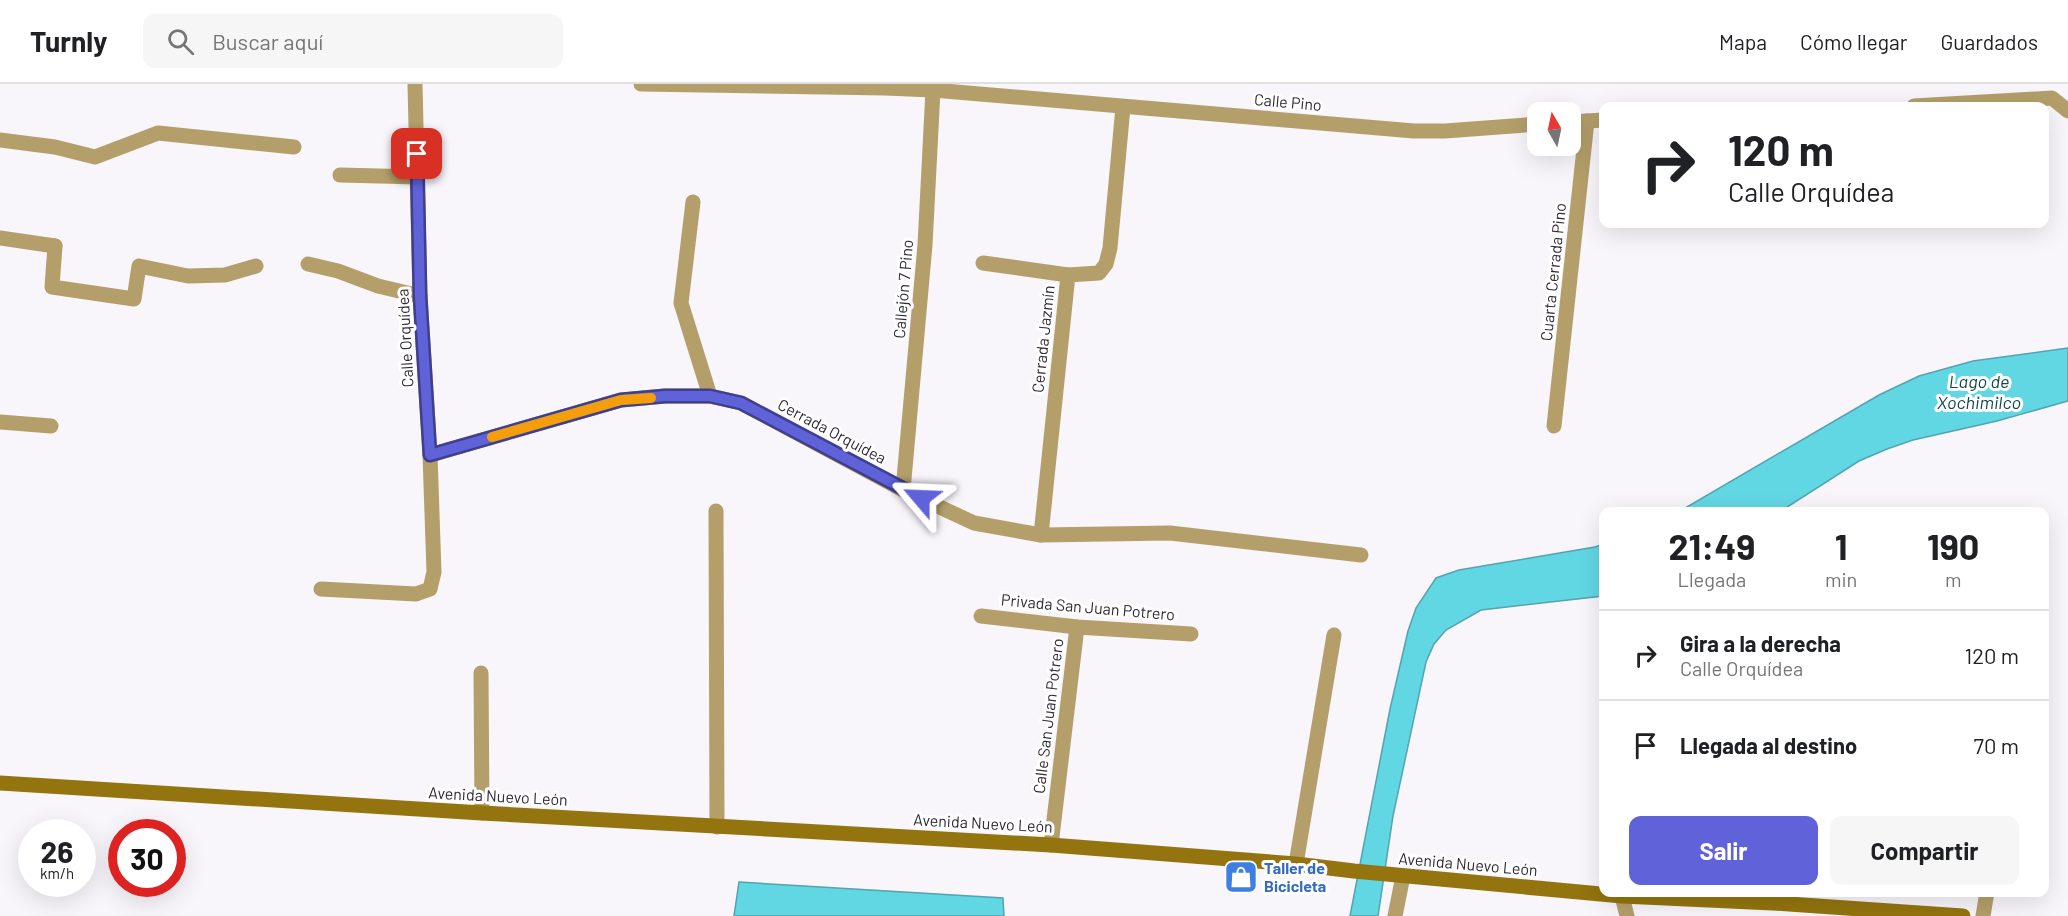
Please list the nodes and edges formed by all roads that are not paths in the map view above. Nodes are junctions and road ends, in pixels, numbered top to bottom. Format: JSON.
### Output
{"nodes":[{"id":1,"x":415,"y":84,"type":"edge"},
{"id":2,"x":641,"y":84,"type":"edge"},
{"id":3,"x":933,"y":90,"type":"junction"},
{"id":4,"x":1983,"y":102,"type":"edge"},
{"id":5,"x":1123,"y":107,"type":"junction"},
{"id":6,"x":2068,"y":111,"type":"edge"},
{"id":7,"x":1587,"y":120,"type":"junction"},
{"id":8,"x":1599,"y":120,"type":"edge"},
{"id":9,"x":1581,"y":121,"type":"edge"},
{"id":10,"x":1527,"y":125,"type":"edge"},
{"id":11,"x":0,"y":140,"type":"edge"},
{"id":12,"x":294,"y":147,"type":"dead end"},
{"id":13,"x":340,"y":175,"type":"dead end"},
{"id":14,"x":418,"y":177,"type":"junction"},
{"id":15,"x":693,"y":202,"type":"dead end"},
{"id":16,"x":0,"y":238,"type":"edge"},
{"id":17,"x":983,"y":263,"type":"dead end"},
{"id":18,"x":308,"y":264,"type":"dead end"},
{"id":19,"x":256,"y":266,"type":"dead end"},
{"id":20,"x":1068,"y":275,"type":"junction"},
{"id":21,"x":420,"y":296,"type":"junction"},
{"id":22,"x":710,"y":396,"type":"junction"},
{"id":23,"x":0,"y":422,"type":"edge"},
{"id":24,"x":51,"y":426,"type":"dead end"},
{"id":25,"x":1554,"y":426,"type":"dead end"},
{"id":26,"x":430,"y":455,"type":"junction"},
{"id":27,"x":903,"y":490,"type":"junction"},
{"id":28,"x":716,"y":511,"type":"dead end"},
{"id":29,"x":1041,"y":535,"type":"junction"},
{"id":30,"x":1360,"y":555,"type":"dead end"},
{"id":31,"x":321,"y":589,"type":"dead end"},
{"id":32,"x":981,"y":616,"type":"dead end"},
{"id":33,"x":1077,"y":627,"type":"junction"},
{"id":34,"x":1191,"y":634,"type":"dead end"},
{"id":35,"x":1334,"y":635,"type":"dead end"},
{"id":36,"x":481,"y":673,"type":"dead end"},
{"id":37,"x":0,"y":783,"type":"edge"},
{"id":38,"x":482,"y":813,"type":"junction"},
{"id":39,"x":717,"y":827,"type":"junction"},
{"id":40,"x":1051,"y":845,"type":"junction"},
{"id":41,"x":1296,"y":864,"type":"junction"},
{"id":42,"x":1400,"y":875,"type":"junction"},
{"id":43,"x":1599,"y":894,"type":"edge"},
{"id":44,"x":1622,"y":897,"type":"edge"},
{"id":45,"x":1698,"y":897,"type":"edge"},
{"id":46,"x":1986,"y":897,"type":"edge"},
{"id":47,"x":1774,"y":898,"type":"edge"},
{"id":48,"x":1395,"y":916,"type":"edge"},
{"id":49,"x":1627,"y":916,"type":"edge"},
{"id":50,"x":1963,"y":916,"type":"edge"},
{"id":51,"x":1983,"y":916,"type":"edge"}],
"edges":[{"from":1,"to":14,"type":"street","name":"Calle Orquídea"},
{"from":2,"to":3,"type":"street","name":"Calle Pino"},
{"from":3,"to":5,"type":"street","name":"Calle Pino"},
{"from":3,"to":27,"type":"street","name":"Callejón 7 Pino"},
{"from":4,"to":6,"type":"street"},
{"from":5,"to":10,"type":"street","name":"Calle Pino"},
{"from":5,"to":20,"type":"street","name":"Cerrada Jazmín"},
{"from":7,"to":8,"type":"street"},
{"from":7,"to":9,"type":"street"},
{"from":7,"to":25,"type":"street","name":"Cuarta Cerrada Pino"},
{"from":11,"to":12,"type":"street"},
{"from":13,"to":14,"type":"street"},
{"from":14,"to":21,"type":"street","name":"Calle Orquídea"},
{"from":15,"to":22,"type":"street"},
{"from":16,"to":19,"type":"street"},
{"from":17,"to":20,"type":"street"},
{"from":18,"to":21,"type":"street"},
{"from":20,"to":29,"type":"street","name":"Cerrada Jazmín"},
{"from":21,"to":26,"type":"street","name":"Calle Orquídea"},
{"from":22,"to":26,"type":"street","name":"Cerrada Orquídea"},
{"from":22,"to":27,"type":"street","name":"Cerrada Orquídea"},
{"from":23,"to":24,"type":"street"},
{"from":26,"to":31,"type":"street","name":"Calle Orquídea"},
{"from":27,"to":29,"type":"street","name":"Cerrada Orquídea"},
{"from":28,"to":39,"type":"street"},
{"from":29,"to":30,"type":"street","name":"Cerrada Orquídea"},
{"from":32,"to":33,"type":"street","name":"Privada San Juan Potrero"},
{"from":33,"to":34,"type":"street","name":"Privada San Juan Potrero"},
{"from":33,"to":40,"type":"street","name":"Calle San Juan Potrero"},
{"from":35,"to":41,"type":"street"},
{"from":36,"to":38,"type":"street"},
{"from":37,"to":38,"type":"street","name":"Avenida Nuevo León"},
{"from":38,"to":39,"type":"street","name":"Avenida Nuevo León"},
{"from":39,"to":40,"type":"street","name":"Avenida Nuevo León"},
{"from":40,"to":41,"type":"street","name":"Avenida Nuevo León"},
{"from":41,"to":42,"type":"street","name":"Avenida Nuevo León"},
{"from":42,"to":43,"type":"street","name":"Avenida Nuevo León"},
{"from":42,"to":48,"type":"street"},
{"from":44,"to":49,"type":"street"},
{"from":45,"to":47,"type":"street","name":"Avenida Nuevo León"},
{"from":46,"to":51,"type":"street"},
{"from":47,"to":50,"type":"street","name":"Avenida Nuevo León"}]}
